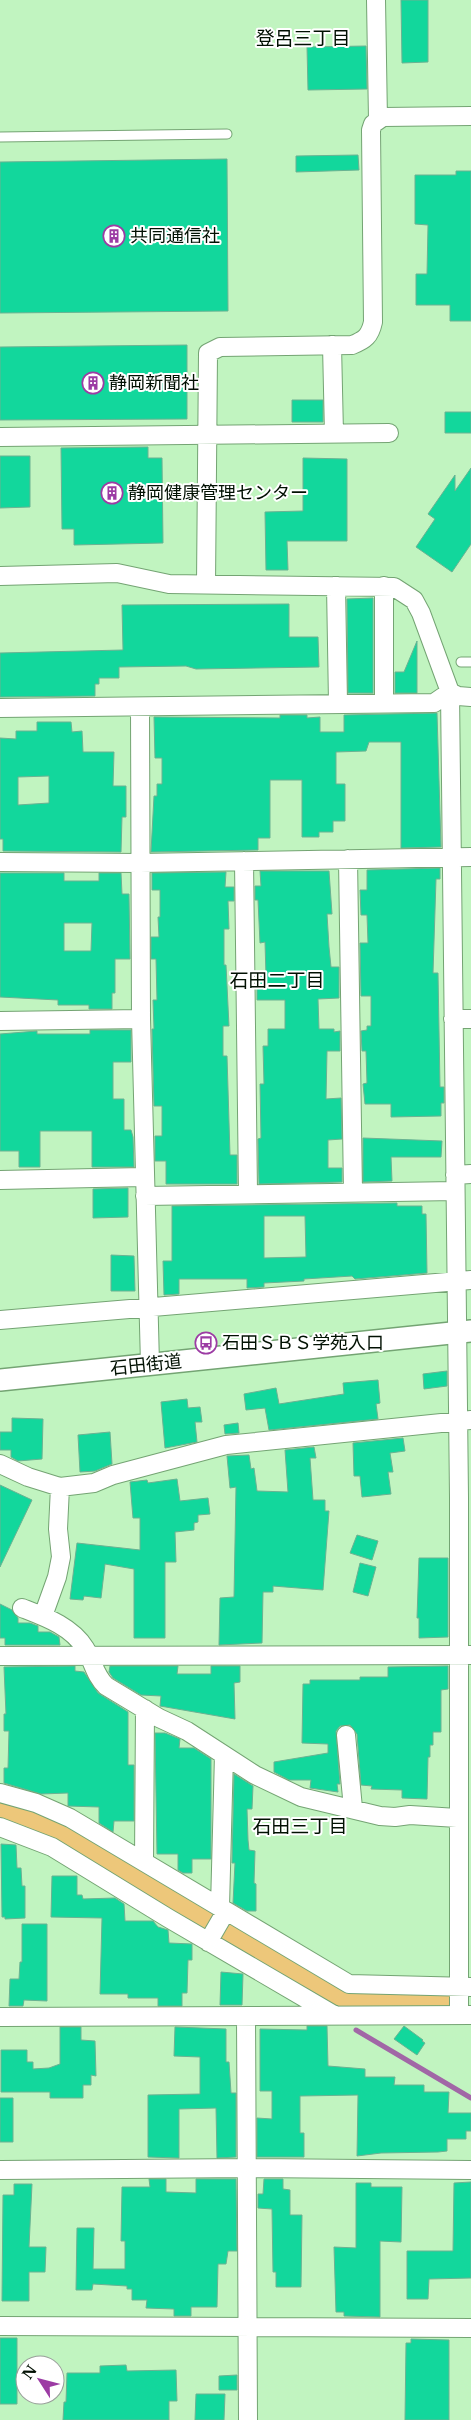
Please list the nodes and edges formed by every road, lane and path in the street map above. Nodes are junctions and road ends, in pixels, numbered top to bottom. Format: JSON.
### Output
{"nodes":[{"id":1,"x":376,"y":0,"type":"edge"},
{"id":2,"x":471,"y":116,"type":"edge"},
{"id":3,"x":378,"y":120,"type":"junction"},
{"id":4,"x":227,"y":134,"type":"dead end"},
{"id":5,"x":0,"y":137,"type":"edge"},
{"id":6,"x":332,"y":345,"type":"junction"},
{"id":7,"x":389,"y":432,"type":"dead end"},
{"id":8,"x":334,"y":434,"type":"junction"},
{"id":9,"x":208,"y":436,"type":"junction"},
{"id":10,"x":0,"y":437,"type":"edge"},
{"id":11,"x":0,"y":576,"type":"edge"},
{"id":12,"x":206,"y":585,"type":"junction"},
{"id":13,"x":336,"y":586,"type":"junction"},
{"id":14,"x":384,"y":586,"type":"junction"},
{"id":15,"x":450,"y":692,"type":"junction"},
{"id":16,"x":471,"y":697,"type":"edge"},
{"id":17,"x":338,"y":703,"type":"junction"},
{"id":18,"x":384,"y":703,"type":"junction"},
{"id":19,"x":140,"y":707,"type":"junction"},
{"id":20,"x":0,"y":708,"type":"edge"},
{"id":21,"x":451,"y":857,"type":"junction"},
{"id":22,"x":471,"y":857,"type":"edge"},
{"id":23,"x":348,"y":859,"type":"junction"},
{"id":24,"x":244,"y":861,"type":"junction"},
{"id":25,"x":0,"y":862,"type":"edge"},
{"id":26,"x":140,"y":862,"type":"junction"},
{"id":27,"x":141,"y":1019,"type":"junction"},
{"id":28,"x":453,"y":1019,"type":"junction"},
{"id":29,"x":471,"y":1019,"type":"edge"},
{"id":30,"x":0,"y":1021,"type":"edge"},
{"id":31,"x":144,"y":1177,"type":"junction"},
{"id":32,"x":0,"y":1180,"type":"edge"},
{"id":33,"x":460,"y":1180,"type":"edge"},
{"id":34,"x":353,"y":1192,"type":"junction"},
{"id":35,"x":248,"y":1193,"type":"junction"},
{"id":36,"x":145,"y":1196,"type":"junction"},
{"id":37,"x":464,"y":1280,"type":"edge"},
{"id":38,"x":150,"y":1308,"type":"junction"},
{"id":39,"x":0,"y":1320,"type":"edge"},
{"id":40,"x":464,"y":1332,"type":"edge"},
{"id":41,"x":150,"y":1364,"type":"junction"},
{"id":42,"x":0,"y":1380,"type":"edge"},
{"id":43,"x":464,"y":1421,"type":"edge"},
{"id":44,"x":0,"y":1464,"type":"edge"},
{"id":45,"x":60,"y":1487,"type":"junction"},
{"id":46,"x":465,"y":1498,"type":"edge"},
{"id":47,"x":22,"y":1608,"type":"dead end"},
{"id":48,"x":43,"y":1616,"type":"junction"},
{"id":49,"x":464,"y":1655,"type":"edge"},
{"id":50,"x":0,"y":1656,"type":"edge"},
{"id":51,"x":88,"y":1656,"type":"junction"},
{"id":52,"x":145,"y":1709,"type":"junction"},
{"id":53,"x":346,"y":1735,"type":"dead end"},
{"id":54,"x":224,"y":1754,"type":"junction"},
{"id":55,"x":0,"y":1793,"type":"edge"},
{"id":56,"x":353,"y":1808,"type":"junction"},
{"id":57,"x":457,"y":1818,"type":"junction"},
{"id":58,"x":0,"y":1827,"type":"edge"},
{"id":59,"x":144,"y":1862,"type":"junction"},
{"id":60,"x":223,"y":1909,"type":"junction"},
{"id":61,"x":208,"y":1942,"type":"junction"},
{"id":62,"x":465,"y":1986,"type":"edge"},
{"id":63,"x":465,"y":2015,"type":"edge"},
{"id":64,"x":246,"y":2016,"type":"junction"},
{"id":65,"x":335,"y":2016,"type":"junction"},
{"id":66,"x":0,"y":2017,"type":"edge"},
{"id":67,"x":248,"y":2168,"type":"junction"},
{"id":68,"x":0,"y":2170,"type":"edge"},
{"id":69,"x":471,"y":2170,"type":"edge"},
{"id":70,"x":0,"y":2326,"type":"edge"},
{"id":71,"x":248,"y":2328,"type":"junction"},
{"id":72,"x":471,"y":2328,"type":"edge"},
{"id":73,"x":248,"y":2420,"type":"edge"}],
"edges":[{"from":1,"to":3,"type":"street"},
{"from":2,"to":3,"type":"street"},
{"from":3,"to":6,"type":"street"},
{"from":4,"to":5,"type":"lane"},
{"from":6,"to":8,"type":"street"},
{"from":6,"to":9,"type":"street"},
{"from":7,"to":8,"type":"street"},
{"from":8,"to":9,"type":"street"},
{"from":9,"to":10,"type":"street"},
{"from":9,"to":12,"type":"street"},
{"from":11,"to":12,"type":"street"},
{"from":12,"to":13,"type":"street"},
{"from":13,"to":14,"type":"street"},
{"from":13,"to":17,"type":"street"},
{"from":14,"to":15,"type":"street"},
{"from":14,"to":18,"type":"street"},
{"from":15,"to":16,"type":"street"},
{"from":15,"to":18,"type":"street"},
{"from":15,"to":21,"type":"street"},
{"from":17,"to":18,"type":"street"},
{"from":17,"to":19,"type":"street"},
{"from":19,"to":20,"type":"street"},
{"from":19,"to":26,"type":"street"},
{"from":21,"to":22,"type":"street"},
{"from":21,"to":23,"type":"street"},
{"from":21,"to":28,"type":"street"},
{"from":23,"to":24,"type":"street"},
{"from":23,"to":34,"type":"street"},
{"from":24,"to":26,"type":"street"},
{"from":24,"to":35,"type":"street"},
{"from":25,"to":26,"type":"street"},
{"from":26,"to":27,"type":"street"},
{"from":27,"to":30,"type":"street"},
{"from":27,"to":31,"type":"street"},
{"from":28,"to":29,"type":"street"},
{"from":28,"to":33,"type":"street"},
{"from":31,"to":32,"type":"street"},
{"from":31,"to":36,"type":"street"},
{"from":33,"to":34,"type":"street"},
{"from":33,"to":37,"type":"street"},
{"from":34,"to":35,"type":"street"},
{"from":35,"to":36,"type":"street"},
{"from":36,"to":38,"type":"street"},
{"from":37,"to":38,"type":"street"},
{"from":37,"to":40,"type":"street"},
{"from":38,"to":39,"type":"street"},
{"from":38,"to":41,"type":"street"},
{"from":40,"to":41,"type":"street","name":"石田街道"},
{"from":40,"to":43,"type":"street"},
{"from":41,"to":42,"type":"street","name":"石田街道"},
{"from":43,"to":45,"type":"street"},
{"from":43,"to":46,"type":"street"},
{"from":44,"to":45,"type":"street"},
{"from":45,"to":48,"type":"street"},
{"from":46,"to":49,"type":"street"},
{"from":47,"to":48,"type":"street"},
{"from":48,"to":51,"type":"street"},
{"from":49,"to":51,"type":"street"},
{"from":49,"to":57,"type":"street"},
{"from":50,"to":51,"type":"street"},
{"from":51,"to":52,"type":"street"},
{"from":52,"to":54,"type":"street"},
{"from":52,"to":59,"type":"street"},
{"from":53,"to":56,"type":"street"},
{"from":54,"to":56,"type":"street"},
{"from":54,"to":60,"type":"street"},
{"from":55,"to":59,"type":"street"},
{"from":56,"to":57,"type":"street"},
{"from":57,"to":62,"type":"street"},
{"from":58,"to":61,"type":"street"},
{"from":59,"to":60,"type":"street"},
{"from":60,"to":61,"type":"street"},
{"from":60,"to":62,"type":"street"},
{"from":61,"to":65,"type":"street"},
{"from":62,"to":63,"type":"street"},
{"from":63,"to":65,"type":"street"},
{"from":64,"to":65,"type":"street"},
{"from":64,"to":66,"type":"street"},
{"from":64,"to":67,"type":"street"},
{"from":67,"to":68,"type":"street"},
{"from":67,"to":69,"type":"street"},
{"from":67,"to":71,"type":"street"},
{"from":70,"to":71,"type":"street"},
{"from":71,"to":72,"type":"street"},
{"from":71,"to":73,"type":"street"}]}
